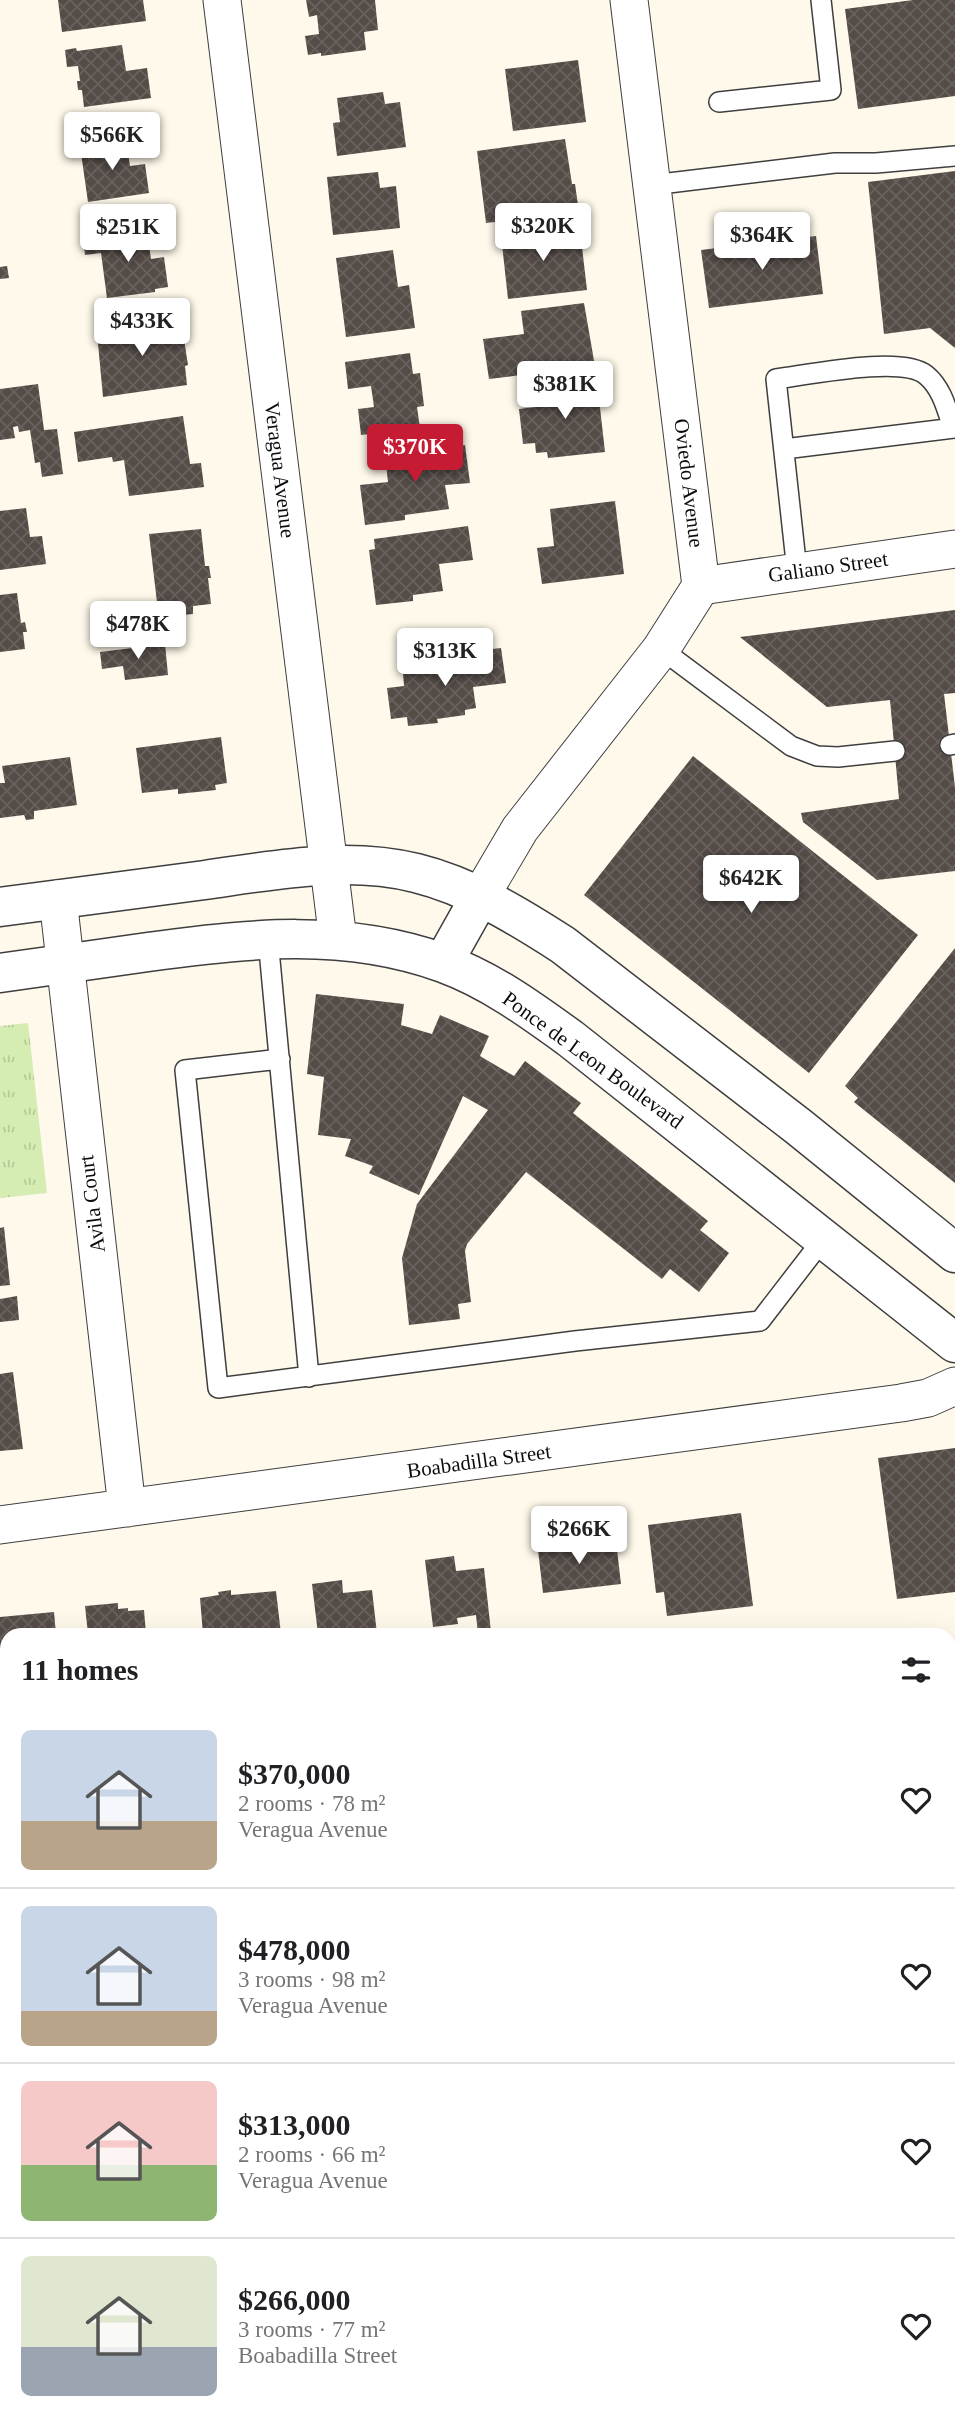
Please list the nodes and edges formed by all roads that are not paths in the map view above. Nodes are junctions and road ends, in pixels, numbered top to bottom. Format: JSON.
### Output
{"nodes":[{"id":1,"x":222,"y":0,"type":"edge"},
{"id":2,"x":629,"y":0,"type":"edge"},
{"id":3,"x":821,"y":0,"type":"edge"},
{"id":4,"x":719,"y":102,"type":"dead end"},
{"id":5,"x":955,"y":156,"type":"edge"},
{"id":6,"x":652,"y":186,"type":"junction"},
{"id":7,"x":954,"y":428,"type":"edge"},
{"id":8,"x":784,"y":449,"type":"junction"},
{"id":9,"x":955,"y":549,"type":"edge"},
{"id":10,"x":797,"y":571,"type":"junction"},
{"id":11,"x":701,"y":586,"type":"junction"},
{"id":12,"x":661,"y":649,"type":"junction"},
{"id":13,"x":895,"y":751,"type":"dead end"},
{"id":14,"x":329,"y":865,"type":"junction"},
{"id":15,"x":480,"y":897,"type":"junction"},
{"id":16,"x":58,"y":899,"type":"junction"},
{"id":17,"x":0,"y":907,"type":"edge"},
{"id":18,"x":268,"y":939,"type":"junction"},
{"id":19,"x":338,"y":940,"type":"junction"},
{"id":20,"x":443,"y":963,"type":"junction"},
{"id":21,"x":64,"y":964,"type":"junction"},
{"id":22,"x":0,"y":973,"type":"edge"},
{"id":23,"x":280,"y":1059,"type":"junction"},
{"id":24,"x":824,"y":1238,"type":"junction"},
{"id":25,"x":955,"y":1253,"type":"edge"},
{"id":26,"x":955,"y":1343,"type":"edge"},
{"id":27,"x":309,"y":1377,"type":"junction"},
{"id":28,"x":955,"y":1386,"type":"edge"},
{"id":29,"x":127,"y":1508,"type":"junction"},
{"id":30,"x":0,"y":1525,"type":"edge"}],
"edges":[{"from":1,"to":14,"type":"street","name":"Veragua Avenue"},
{"from":2,"to":6,"type":"street","name":"Oviedo Avenue"},
{"from":3,"to":4,"type":"lane"},
{"from":5,"to":6,"type":"lane"},
{"from":6,"to":11,"type":"street","name":"Oviedo Avenue"},
{"from":7,"to":8,"type":"lane"},
{"from":7,"to":8,"type":"lane"},
{"from":8,"to":10,"type":"lane"},
{"from":9,"to":10,"type":"street","name":"Galiano Street"},
{"from":10,"to":11,"type":"street","name":"Galiano Street"},
{"from":11,"to":12,"type":"street"},
{"from":12,"to":13,"type":"lane"},
{"from":12,"to":15,"type":"street"},
{"from":14,"to":15,"type":"street"},
{"from":14,"to":16,"type":"street"},
{"from":14,"to":19,"type":"street","name":"Veragua Avenue"},
{"from":15,"to":20,"type":"street"},
{"from":15,"to":25,"type":"street"},
{"from":16,"to":17,"type":"street"},
{"from":16,"to":21,"type":"street","name":"Avila Court"},
{"from":18,"to":19,"type":"street","name":"Ponce de Leon Boulevard"},
{"from":18,"to":21,"type":"street","name":"Ponce de Leon Boulevard"},
{"from":18,"to":23,"type":"lane"},
{"from":19,"to":20,"type":"street","name":"Ponce de Leon Boulevard"},
{"from":20,"to":24,"type":"street","name":"Ponce de Leon Boulevard"},
{"from":21,"to":22,"type":"street","name":"Ponce de Leon Boulevard"},
{"from":21,"to":29,"type":"street","name":"Avila Court"},
{"from":23,"to":27,"type":"lane"},
{"from":23,"to":27,"type":"lane"},
{"from":24,"to":26,"type":"street","name":"Ponce de Leon Boulevard"},
{"from":24,"to":27,"type":"lane"},
{"from":28,"to":29,"type":"street","name":"Boabadilla Street"},
{"from":29,"to":30,"type":"street","name":"Boabadilla Street"}]}
